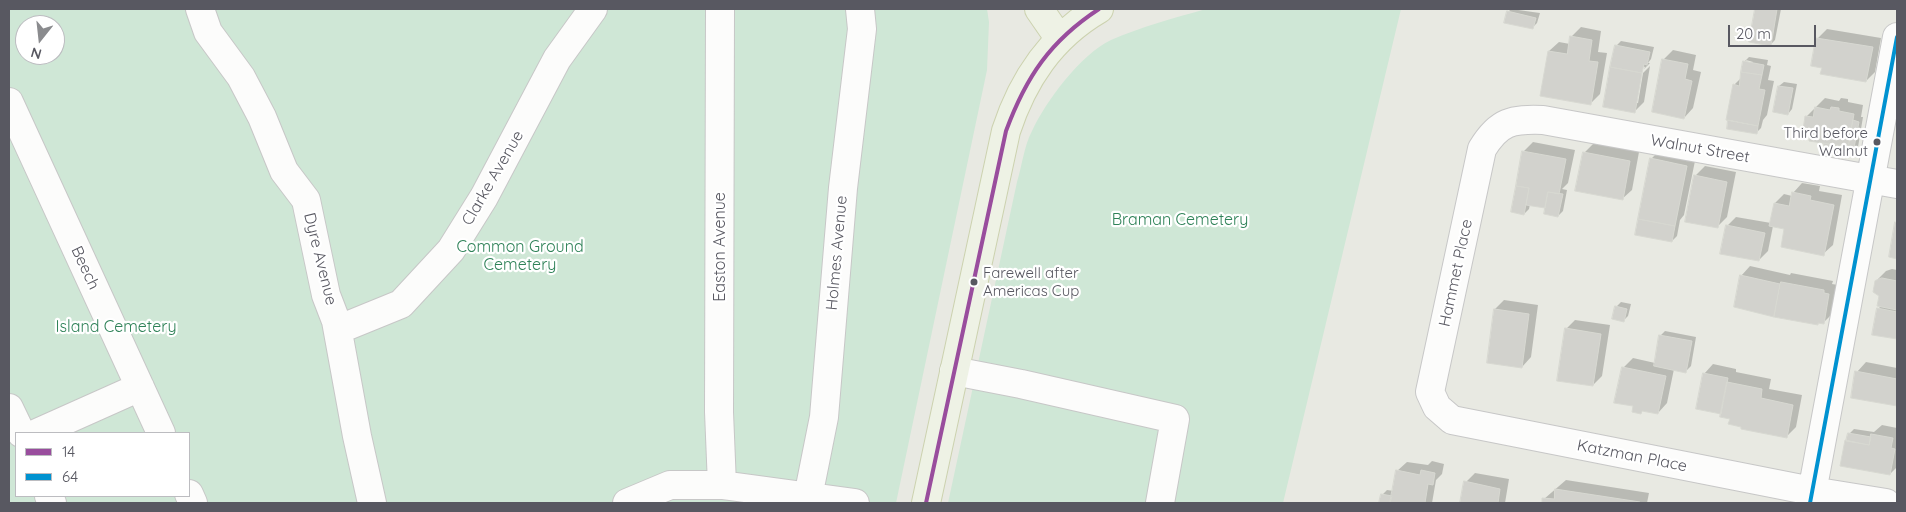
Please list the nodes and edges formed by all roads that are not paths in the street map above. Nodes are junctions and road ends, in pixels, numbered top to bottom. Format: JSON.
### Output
{"nodes":[{"id":1,"x":200,"y":9,"type":"edge"},
{"id":2,"x":593,"y":9,"type":"edge"},
{"id":3,"x":720,"y":9,"type":"edge"},
{"id":4,"x":860,"y":9,"type":"edge"},
{"id":5,"x":1039,"y":9,"type":"edge"},
{"id":6,"x":1099,"y":9,"type":"edge"},
{"id":7,"x":1897,"y":37,"type":"edge"},
{"id":8,"x":1059,"y":38,"type":"junction"},
{"id":9,"x":9,"y":102,"type":"edge"},
{"id":10,"x":1503,"y":125,"type":"joint"},
{"id":11,"x":1870,"y":180,"type":"junction"},
{"id":12,"x":1897,"y":184,"type":"edge"},
{"id":13,"x":336,"y":321,"type":"junction"},
{"id":14,"x":954,"y":371,"type":"junction"},
{"id":15,"x":140,"y":388,"type":"junction"},
{"id":16,"x":9,"y":408,"type":"edge"},
{"id":17,"x":1452,"y":420,"type":"joint"},
{"id":18,"x":21,"y":432,"type":"edge"},
{"id":19,"x":39,"y":432,"type":"edge"},
{"id":20,"x":161,"y":432,"type":"edge"},
{"id":21,"x":722,"y":485,"type":"junction"},
{"id":22,"x":808,"y":497,"type":"junction"},
{"id":23,"x":1811,"y":497,"type":"edge"},
{"id":24,"x":372,"y":503,"type":"edge"},
{"id":25,"x":627,"y":503,"type":"edge"},
{"id":26,"x":855,"y":503,"type":"edge"},
{"id":27,"x":926,"y":503,"type":"edge"},
{"id":28,"x":1160,"y":503,"type":"edge"},
{"id":29,"x":1886,"y":503,"type":"edge"}],
"edges":[{"from":1,"to":13,"type":"street","name":"Dyre Avenue"},
{"from":2,"to":13,"type":"street","name":"Clarke Avenue"},
{"from":3,"to":21,"type":"street","name":"Easton Avenue"},
{"from":4,"to":22,"type":"street","name":"Holmes Avenue"},
{"from":5,"to":8,"type":"main road"},
{"from":6,"to":8,"type":"main road"},
{"from":7,"to":11,"type":"street"},
{"from":8,"to":14,"type":"main road"},
{"from":9,"to":15,"type":"street","name":"Beech"},
{"from":10,"to":11,"type":"street","name":"Walnut Street"},
{"from":10,"to":17,"type":"street","name":"Hammet Place"},
{"from":11,"to":12,"type":"street","name":"Walnut Street"},
{"from":11,"to":23,"type":"street"},
{"from":13,"to":24,"type":"street","name":"Dyre Avenue"},
{"from":14,"to":27,"type":"main road"},
{"from":14,"to":28,"type":"street"},
{"from":15,"to":19,"type":"street"},
{"from":15,"to":20,"type":"street","name":"Beech"},
{"from":16,"to":18,"type":"street"},
{"from":17,"to":23,"type":"street","name":"Katzman Place"},
{"from":21,"to":22,"type":"street"},
{"from":21,"to":25,"type":"street"},
{"from":22,"to":26,"type":"street"},
{"from":23,"to":29,"type":"street","name":"Katzman Place"}]}
